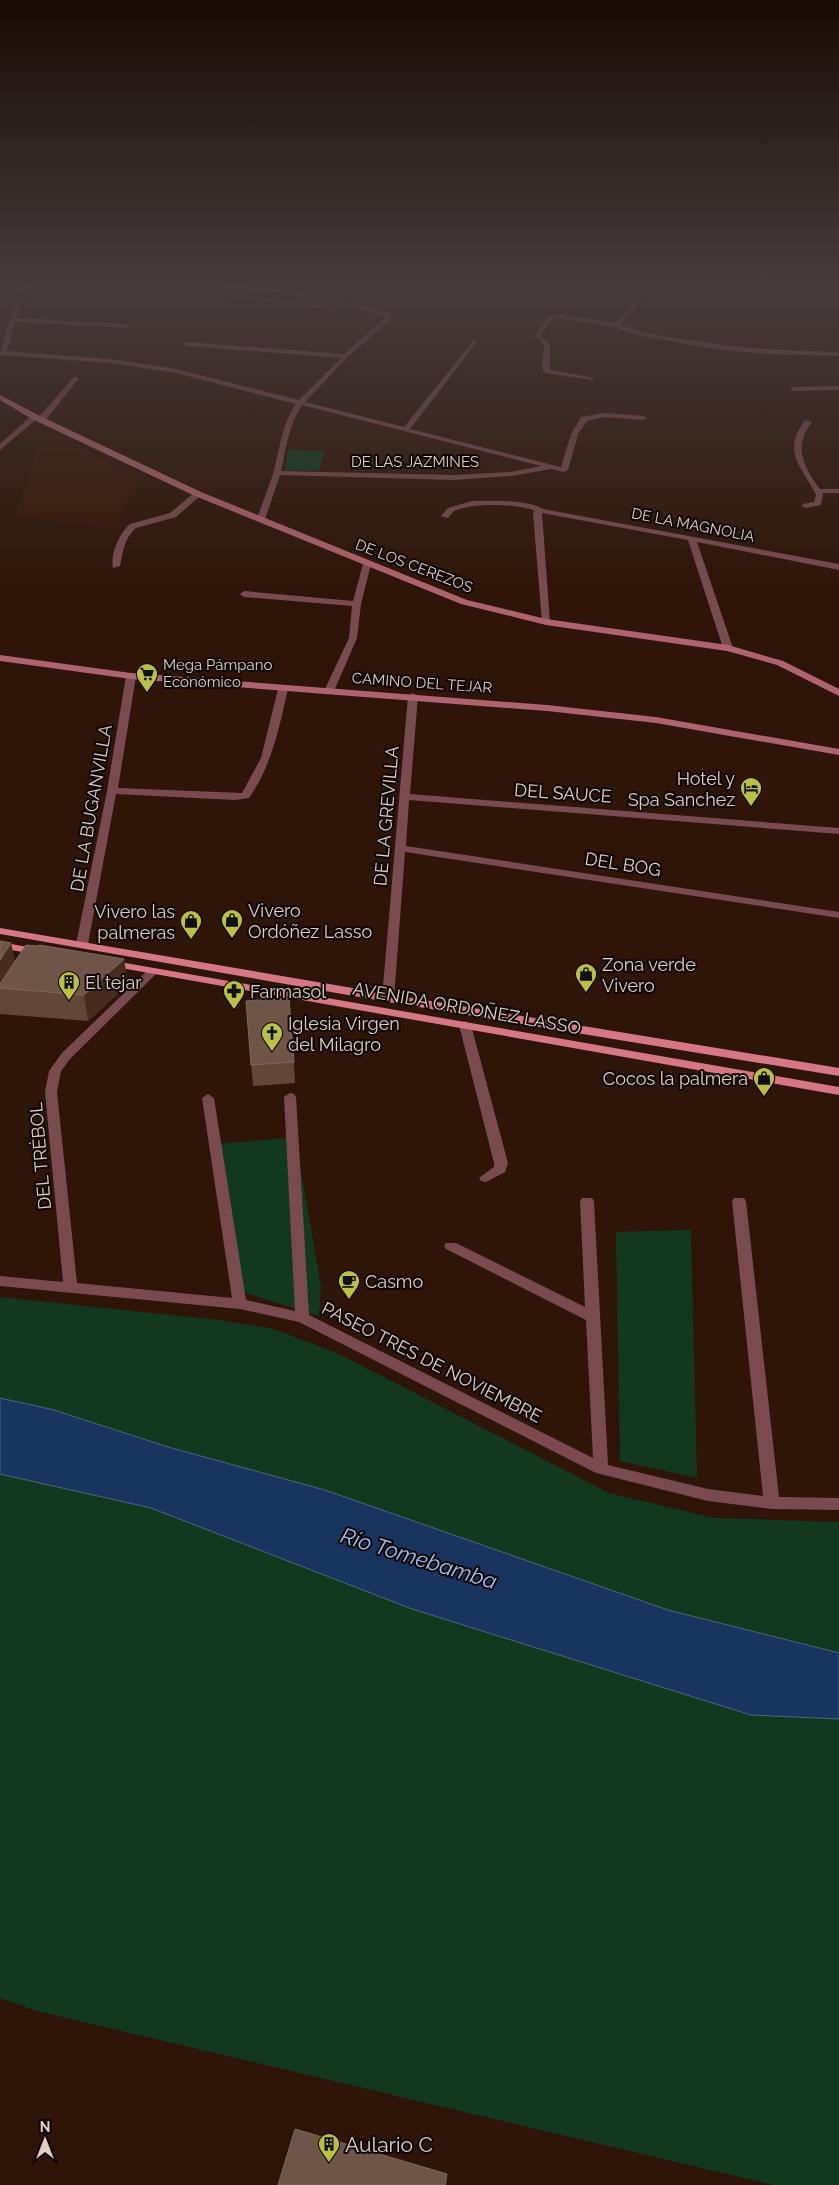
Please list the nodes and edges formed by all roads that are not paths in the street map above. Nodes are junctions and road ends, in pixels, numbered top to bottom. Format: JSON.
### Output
{"nodes":[{"id":1,"x":70,"y":384,"type":"edge"},
{"id":2,"x":228,"y":384,"type":"edge"},
{"id":3,"x":319,"y":384,"type":"edge"},
{"id":4,"x":441,"y":384,"type":"edge"},
{"id":5,"x":839,"y":388,"type":"edge"},
{"id":6,"x":793,"y":390,"type":"dead end"},
{"id":7,"x":0,"y":397,"type":"edge"},
{"id":8,"x":301,"y":402,"type":"junction"},
{"id":9,"x":643,"y":418,"type":"dead end"},
{"id":10,"x":38,"y":419,"type":"junction"},
{"id":11,"x":808,"y":422,"type":"dead end"},
{"id":12,"x":406,"y":429,"type":"junction"},
{"id":13,"x":0,"y":448,"type":"edge"},
{"id":14,"x":552,"y":466,"type":"junction"},
{"id":15,"x":277,"y":474,"type":"junction"},
{"id":16,"x":818,"y":491,"type":"junction"},
{"id":17,"x":839,"y":491,"type":"edge"},
{"id":18,"x":198,"y":494,"type":"junction"},
{"id":19,"x":806,"y":506,"type":"dead end"},
{"id":20,"x":541,"y":511,"type":"junction"},
{"id":21,"x":445,"y":516,"type":"dead end"},
{"id":22,"x":261,"y":519,"type":"junction"},
{"id":23,"x":692,"y":539,"type":"junction"},
{"id":24,"x":367,"y":564,"type":"junction"},
{"id":25,"x":116,"y":566,"type":"dead end"},
{"id":26,"x":839,"y":567,"type":"edge"},
{"id":27,"x":244,"y":594,"type":"dead end"},
{"id":28,"x":357,"y":604,"type":"junction"},
{"id":29,"x":546,"y":622,"type":"junction"},
{"id":30,"x":728,"y":648,"type":"junction"},
{"id":31,"x":0,"y":658,"type":"edge"},
{"id":32,"x":131,"y":676,"type":"junction"},
{"id":33,"x":283,"y":688,"type":"junction"},
{"id":34,"x":329,"y":692,"type":"junction"},
{"id":35,"x":839,"y":693,"type":"edge"},
{"id":36,"x":413,"y":696,"type":"junction"},
{"id":37,"x":839,"y":752,"type":"edge"},
{"id":38,"x":112,"y":791,"type":"junction"},
{"id":39,"x":405,"y":797,"type":"junction"},
{"id":40,"x":839,"y":831,"type":"edge"},
{"id":41,"x":401,"y":848,"type":"junction"},
{"id":42,"x":839,"y":915,"type":"edge"},
{"id":43,"x":0,"y":930,"type":"edge"},
{"id":44,"x":82,"y":944,"type":"junction"},
{"id":45,"x":0,"y":945,"type":"edge"},
{"id":46,"x":52,"y":954,"type":"edge"},
{"id":47,"x":98,"y":962,"type":"edge"},
{"id":48,"x":153,"y":971,"type":"junction"},
{"id":49,"x":388,"y":998,"type":"junction"},
{"id":50,"x":465,"y":1025,"type":"junction"},
{"id":51,"x":839,"y":1072,"type":"edge"},
{"id":52,"x":839,"y":1091,"type":"edge"},
{"id":53,"x":290,"y":1097,"type":"dead end"},
{"id":54,"x":208,"y":1098,"type":"dead end"},
{"id":55,"x":486,"y":1178,"type":"dead end"},
{"id":56,"x":587,"y":1201,"type":"dead end"},
{"id":57,"x":740,"y":1201,"type":"dead end"},
{"id":58,"x":451,"y":1246,"type":"dead end"},
{"id":59,"x":0,"y":1282,"type":"edge"},
{"id":60,"x":70,"y":1287,"type":"junction"},
{"id":61,"x":240,"y":1304,"type":"junction"},
{"id":62,"x":593,"y":1317,"type":"junction"},
{"id":63,"x":302,"y":1318,"type":"junction"},
{"id":64,"x":601,"y":1469,"type":"junction"},
{"id":65,"x":772,"y":1503,"type":"junction"},
{"id":66,"x":839,"y":1504,"type":"edge"}],
"edges":[{"from":1,"to":10,"type":"street"},
{"from":2,"to":8,"type":"street"},
{"from":3,"to":8,"type":"street"},
{"from":4,"to":12,"type":"street"},
{"from":5,"to":6,"type":"street"},
{"from":7,"to":10,"type":"street","name":"DE LOS CEREZOS"},
{"from":8,"to":12,"type":"street"},
{"from":8,"to":15,"type":"street"},
{"from":9,"to":14,"type":"street"},
{"from":10,"to":13,"type":"street"},
{"from":10,"to":18,"type":"street","name":"DE LOS CEREZOS"},
{"from":11,"to":16,"type":"street"},
{"from":12,"to":14,"type":"street"},
{"from":14,"to":15,"type":"street","name":"DE LAS JAZMINES"},
{"from":15,"to":22,"type":"street"},
{"from":16,"to":17,"type":"street"},
{"from":16,"to":19,"type":"street"},
{"from":18,"to":22,"type":"street","name":"DE LOS CEREZOS"},
{"from":18,"to":25,"type":"street"},
{"from":20,"to":21,"type":"street","name":"DE LA MAGNOLIA"},
{"from":20,"to":23,"type":"street","name":"DE LA MAGNOLIA"},
{"from":20,"to":29,"type":"street"},
{"from":22,"to":24,"type":"street","name":"DE LOS CEREZOS"},
{"from":23,"to":26,"type":"street","name":"DE LA MAGNOLIA"},
{"from":23,"to":30,"type":"street"},
{"from":24,"to":28,"type":"street"},
{"from":24,"to":29,"type":"street","name":"DE LOS CEREZOS"},
{"from":27,"to":28,"type":"street"},
{"from":28,"to":34,"type":"street"},
{"from":29,"to":30,"type":"street","name":"DE LOS CEREZOS"},
{"from":30,"to":35,"type":"street","name":"DE LOS CEREZOS"},
{"from":31,"to":32,"type":"street","name":"CAMINO DEL TEJAR"},
{"from":32,"to":33,"type":"street","name":"CAMINO DEL TEJAR"},
{"from":32,"to":38,"type":"street","name":"DE LA BUGANVILLA"},
{"from":33,"to":34,"type":"street","name":"CAMINO DEL TEJAR"},
{"from":33,"to":38,"type":"street"},
{"from":34,"to":36,"type":"street","name":"CAMINO DEL TEJAR"},
{"from":36,"to":37,"type":"street","name":"CAMINO DEL TEJAR"},
{"from":36,"to":39,"type":"street","name":"DE LA GREVILLA"},
{"from":38,"to":44,"type":"street","name":"DE LA BUGANVILLA"},
{"from":39,"to":40,"type":"street","name":"DEL SAUCE"},
{"from":39,"to":41,"type":"street","name":"DE LA GREVILLA"},
{"from":41,"to":42,"type":"street","name":"DEL BOG"},
{"from":41,"to":49,"type":"street","name":"DE LA GREVILLA"},
{"from":43,"to":44,"type":"main road","name":"AVENIDA ORDOÑEZ LASSO"},
{"from":44,"to":49,"type":"main road","name":"AVENIDA ORDOÑEZ LASSO"},
{"from":45,"to":46,"type":"main road"},
{"from":47,"to":48,"type":"main road","name":"AVENIDA ORDOÑEZ LASSO"},
{"from":48,"to":50,"type":"main road","name":"AVENIDA ORDOÑEZ LASSO"},
{"from":48,"to":60,"type":"street","name":"DEL TRÉBOL"},
{"from":49,"to":51,"type":"main road","name":"AVENIDA ORDOÑEZ LASSO"},
{"from":50,"to":52,"type":"main road","name":"AVENIDA ORDOÑEZ LASSO"},
{"from":50,"to":55,"type":"street"},
{"from":53,"to":63,"type":"street"},
{"from":54,"to":61,"type":"street"},
{"from":56,"to":62,"type":"street"},
{"from":57,"to":65,"type":"street"},
{"from":58,"to":62,"type":"street"},
{"from":59,"to":60,"type":"street","name":"PASEO TRES DE NOVIEMBRE"},
{"from":60,"to":61,"type":"street","name":"PASEO TRES DE NOVIEMBRE"},
{"from":61,"to":63,"type":"street","name":"PASEO TRES DE NOVIEMBRE"},
{"from":62,"to":64,"type":"street"},
{"from":63,"to":64,"type":"street","name":"PASEO TRES DE NOVIEMBRE"},
{"from":64,"to":65,"type":"street","name":"PASEO TRES DE NOVIEMBRE"},
{"from":65,"to":66,"type":"street","name":"PASEO TRES DE NOVIEMBRE"}]}
